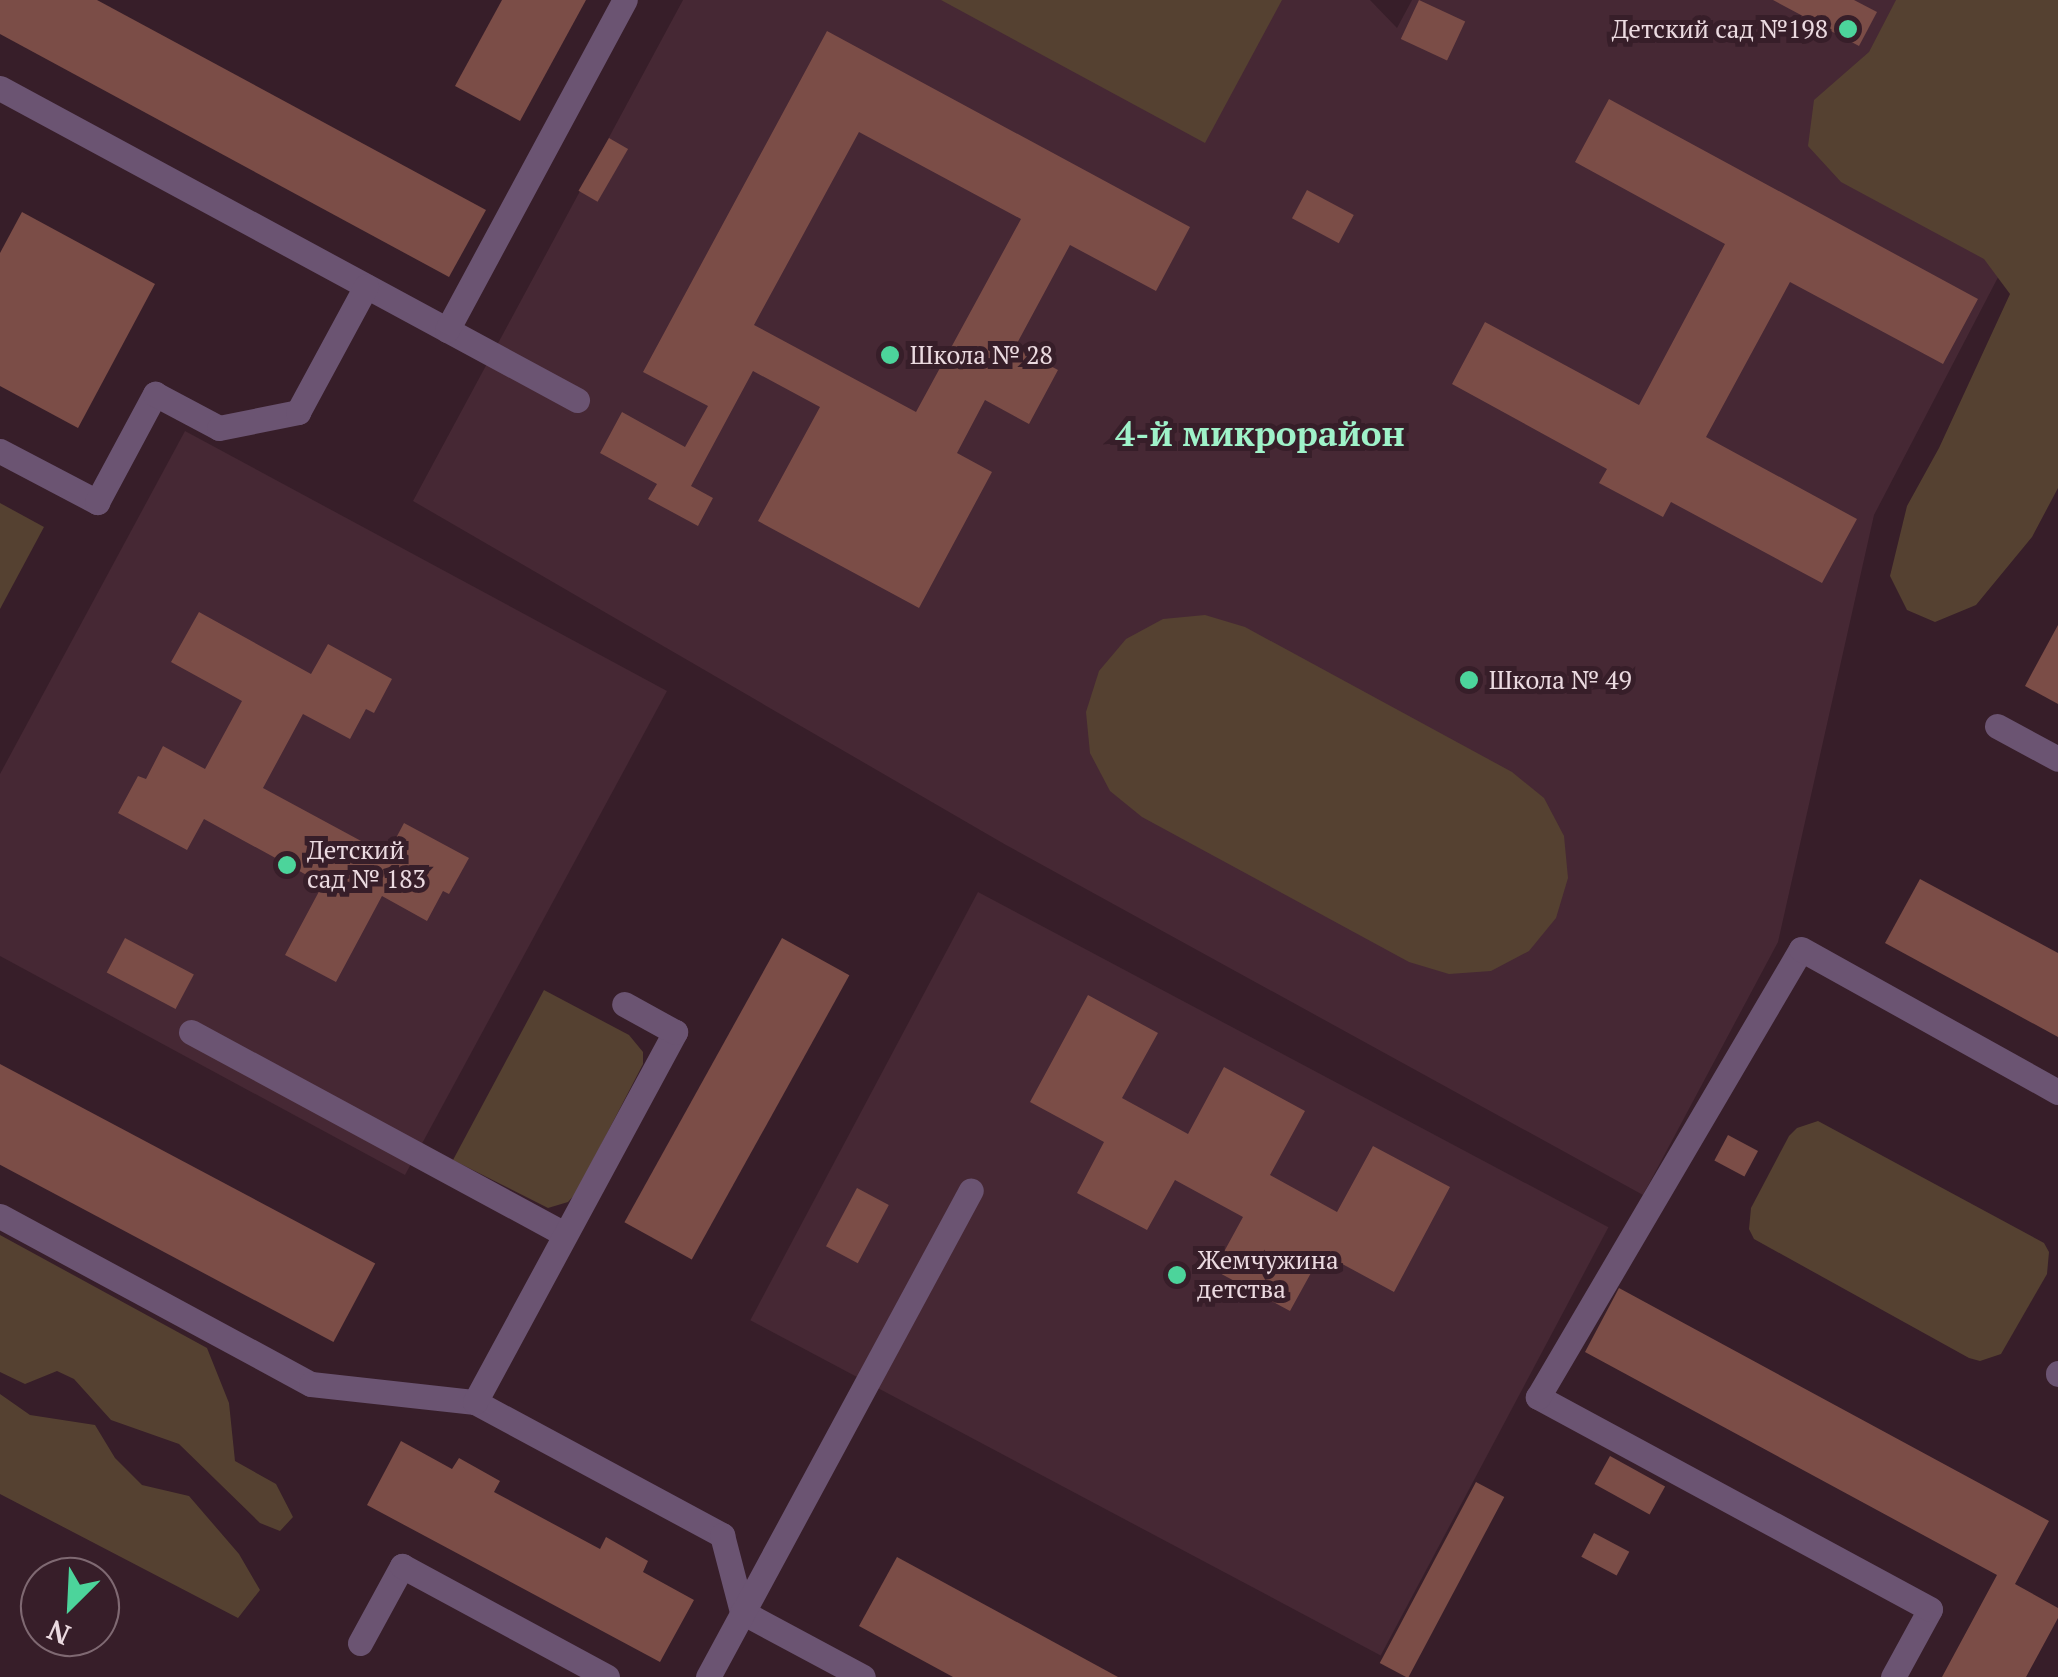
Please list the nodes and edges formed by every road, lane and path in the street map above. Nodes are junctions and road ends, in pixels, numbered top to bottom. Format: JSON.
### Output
{"nodes":[{"id":1,"x":626,"y":0,"type":"edge"},
{"id":2,"x":0,"y":88,"type":"edge"},
{"id":3,"x":366,"y":286,"type":"junction"},
{"id":4,"x":447,"y":330,"type":"junction"},
{"id":5,"x":577,"y":400,"type":"dead end"},
{"id":6,"x":0,"y":450,"type":"edge"},
{"id":7,"x":1997,"y":726,"type":"dead end"},
{"id":8,"x":2058,"y":759,"type":"edge"},
{"id":9,"x":624,"y":1004,"type":"dead end"},
{"id":10,"x":191,"y":1032,"type":"dead end"},
{"id":11,"x":2058,"y":1092,"type":"edge"},
{"id":12,"x":971,"y":1190,"type":"dead end"},
{"id":13,"x":0,"y":1216,"type":"edge"},
{"id":14,"x":565,"y":1234,"type":"junction"},
{"id":15,"x":475,"y":1402,"type":"junction"},
{"id":16,"x":742,"y":1612,"type":"junction"},
{"id":17,"x":360,"y":1644,"type":"dead end"},
{"id":18,"x":607,"y":1677,"type":"edge"},
{"id":19,"x":708,"y":1677,"type":"edge"},
{"id":20,"x":863,"y":1677,"type":"edge"},
{"id":21,"x":1893,"y":1677,"type":"edge"}],
"edges":[{"from":1,"to":4,"type":"lane"},
{"from":2,"to":3,"type":"lane"},
{"from":3,"to":4,"type":"lane"},
{"from":3,"to":6,"type":"lane"},
{"from":4,"to":5,"type":"lane"},
{"from":7,"to":8,"type":"lane"},
{"from":9,"to":14,"type":"lane"},
{"from":10,"to":14,"type":"lane"},
{"from":11,"to":21,"type":"lane"},
{"from":12,"to":16,"type":"lane"},
{"from":13,"to":15,"type":"lane"},
{"from":14,"to":15,"type":"lane"},
{"from":15,"to":16,"type":"lane"},
{"from":16,"to":19,"type":"lane"},
{"from":16,"to":20,"type":"lane"},
{"from":17,"to":18,"type":"lane"}]}
